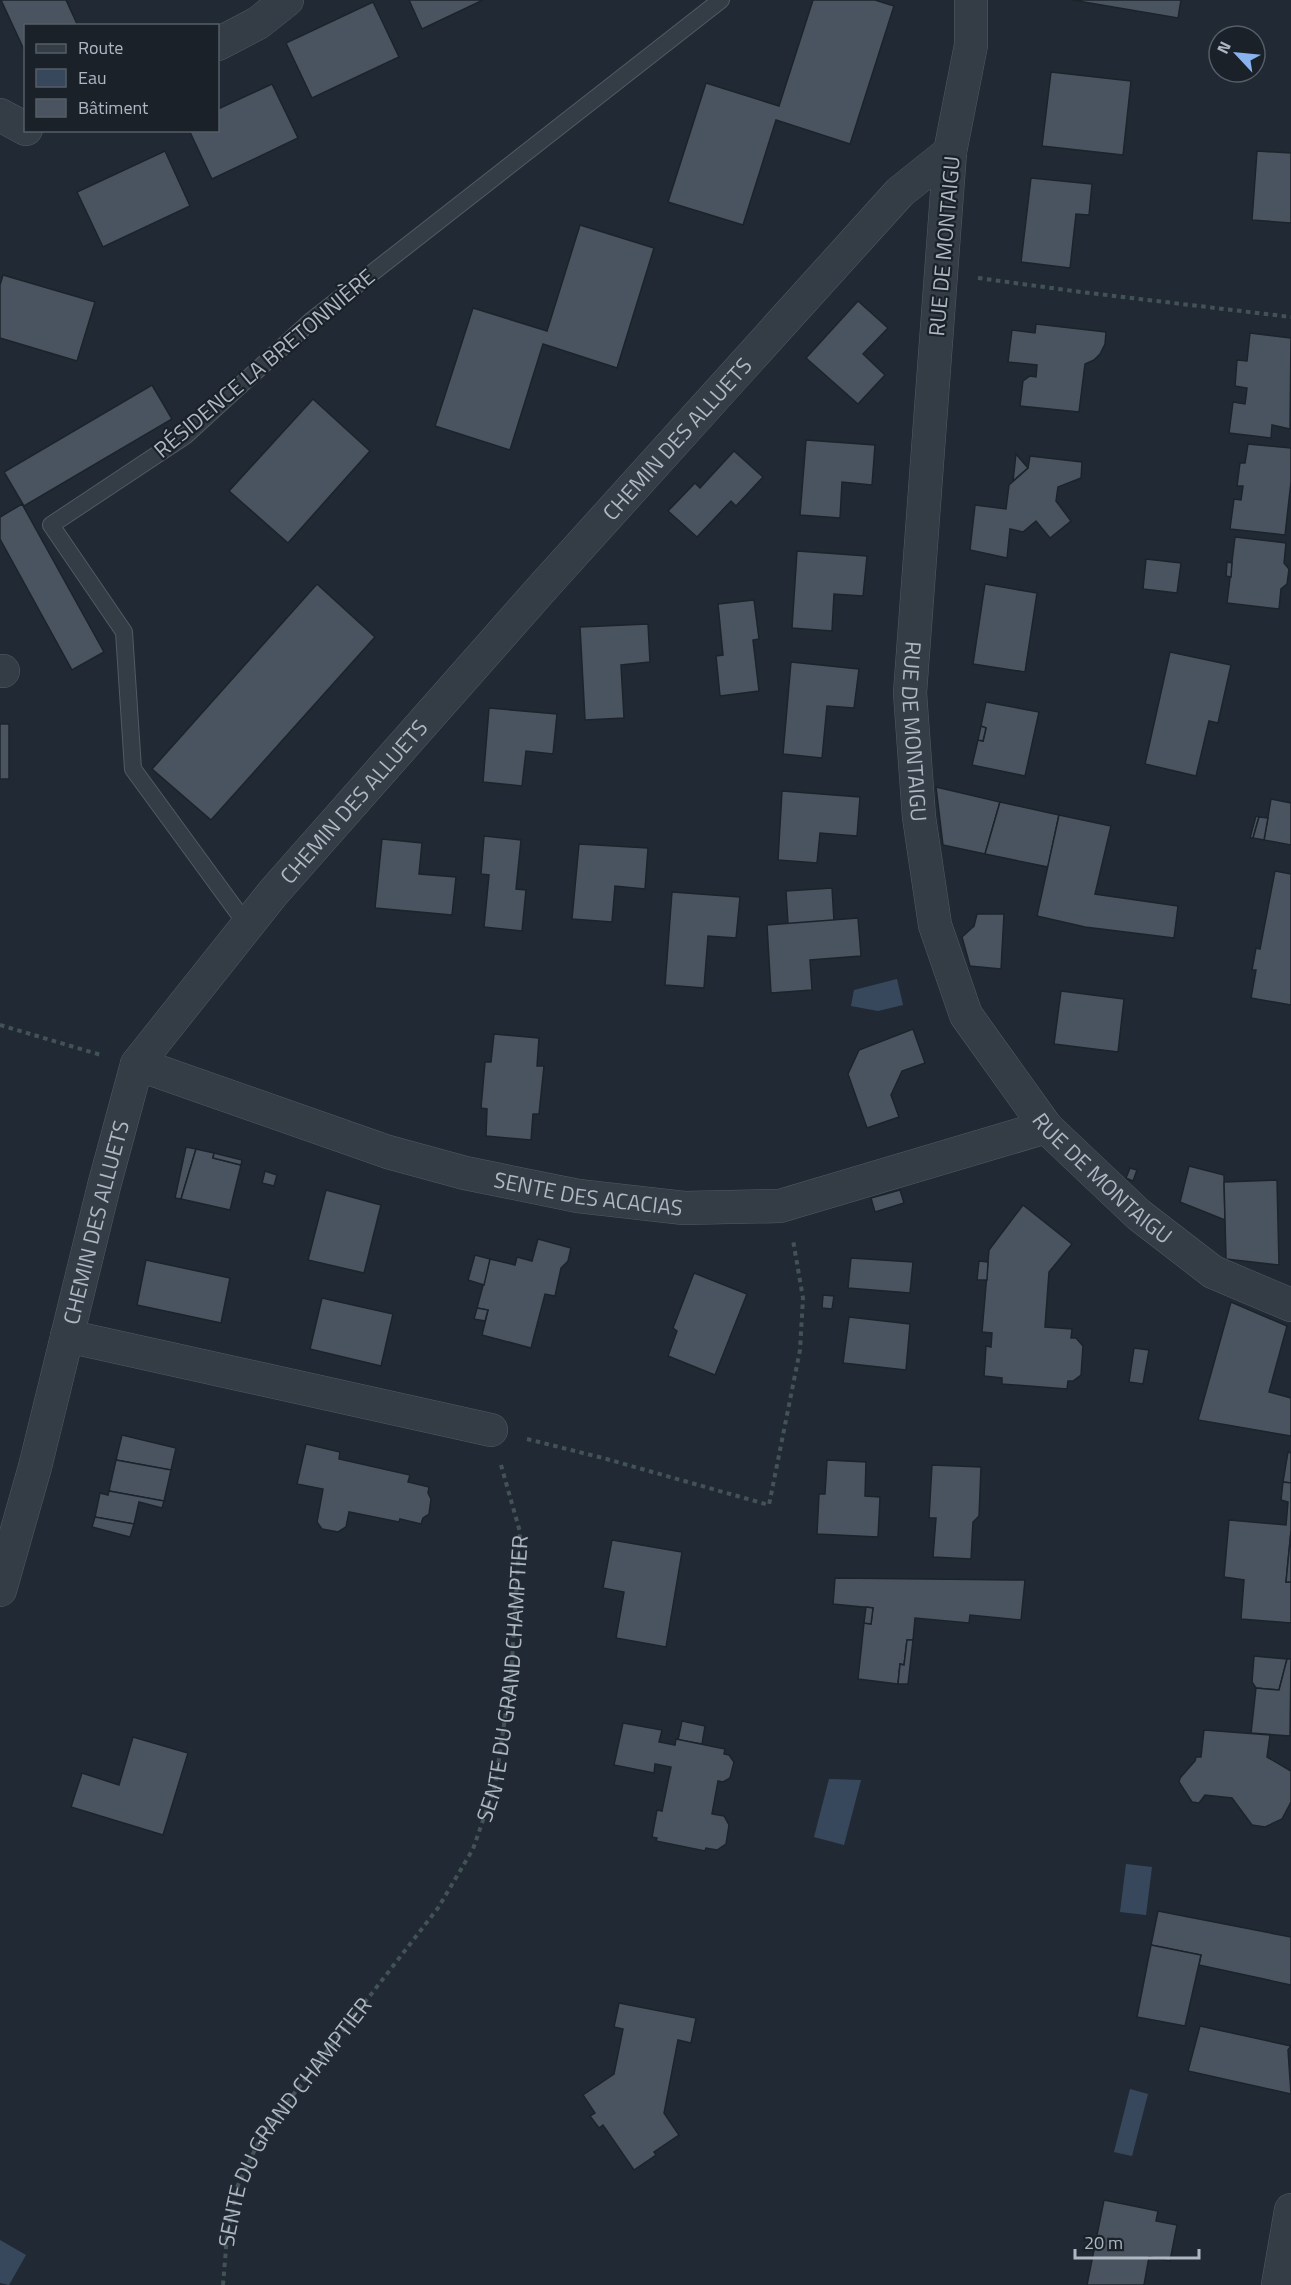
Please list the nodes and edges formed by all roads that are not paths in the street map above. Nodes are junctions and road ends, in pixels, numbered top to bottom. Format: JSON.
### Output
{"nodes":[{"id":1,"x":287,"y":0,"type":"edge"},
{"id":2,"x":721,"y":0,"type":"edge"},
{"id":3,"x":971,"y":0,"type":"edge"},
{"id":4,"x":219,"y":43,"type":"edge"},
{"id":5,"x":0,"y":115,"type":"edge"},
{"id":6,"x":24,"y":128,"type":"edge"},
{"id":7,"x":950,"y":152,"type":"junction"},
{"id":8,"x":247,"y":925,"type":"junction"},
{"id":9,"x":137,"y":1064,"type":"junction"},
{"id":10,"x":1046,"y":1127,"type":"junction"},
{"id":11,"x":1291,"y":1305,"type":"edge"},
{"id":12,"x":67,"y":1336,"type":"junction"},
{"id":13,"x":491,"y":1430,"type":"road end"},
{"id":14,"x":0,"y":1590,"type":"edge"},
{"id":15,"x":1291,"y":2210,"type":"edge"},
{"id":16,"x":1278,"y":2285,"type":"edge"}],
"edges":[{"from":1,"to":4,"type":"street"},
{"from":2,"to":8,"type":"lane","name":"RÉSIDENCE LA BRETONNIÈRE"},
{"from":3,"to":7,"type":"street","name":"RUE DE MONTAIGU"},
{"from":5,"to":6,"type":"street"},
{"from":7,"to":8,"type":"street","name":"CHEMIN DES ALLUETS"},
{"from":7,"to":10,"type":"street","name":"RUE DE MONTAIGU"},
{"from":8,"to":9,"type":"street","name":"CHEMIN DES ALLUETS"},
{"from":9,"to":10,"type":"street","name":"SENTE DES ACACIAS"},
{"from":9,"to":12,"type":"street","name":"CHEMIN DES ALLUETS"},
{"from":10,"to":11,"type":"street","name":"RUE DE MONTAIGU"},
{"from":12,"to":13,"type":"street"},
{"from":12,"to":14,"type":"street","name":"CHEMIN DES ALLUETS"},
{"from":15,"to":16,"type":"street"}]}
